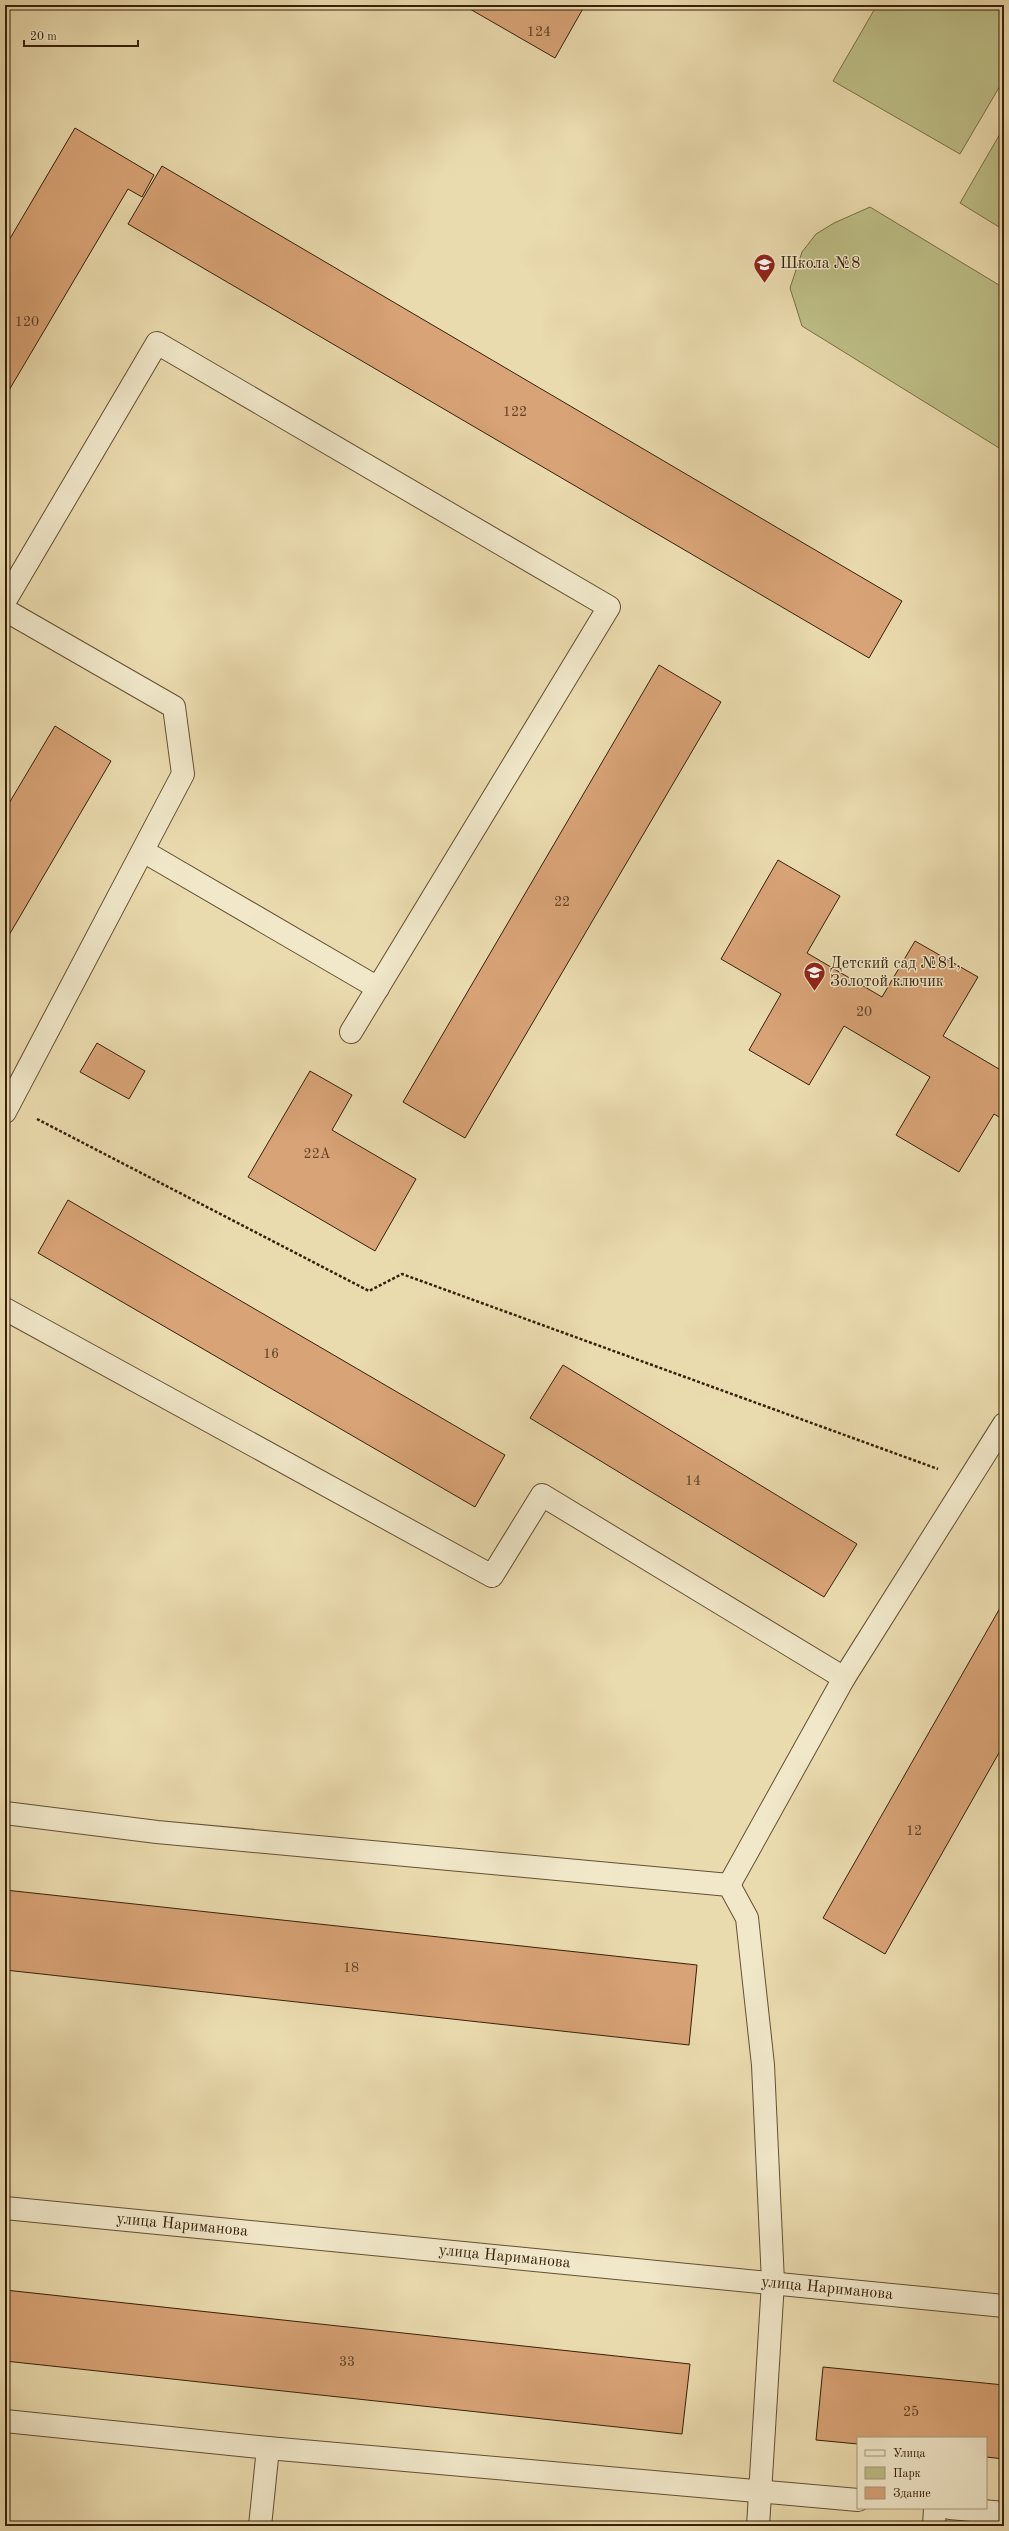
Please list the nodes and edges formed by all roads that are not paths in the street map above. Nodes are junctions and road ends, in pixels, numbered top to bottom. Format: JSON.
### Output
{"nodes":[{"id":1,"x":5,"y":600,"type":"edge"},
{"id":2,"x":5,"y":610,"type":"edge"},
{"id":3,"x":143,"y":851,"type":"junction"},
{"id":4,"x":378,"y":988,"type":"junction"},
{"id":5,"x":351,"y":1032,"type":"dead end"},
{"id":6,"x":7,"y":1108,"type":"edge"},
{"id":7,"x":5,"y":1310,"type":"edge"},
{"id":8,"x":1004,"y":1424,"type":"edge"},
{"id":9,"x":844,"y":1678,"type":"junction"},
{"id":10,"x":5,"y":1813,"type":"edge"},
{"id":11,"x":729,"y":1885,"type":"junction"},
{"id":12,"x":5,"y":2208,"type":"edge"},
{"id":13,"x":773,"y":2282,"type":"junction"},
{"id":14,"x":1004,"y":2306,"type":"edge"},
{"id":15,"x":5,"y":2421,"type":"edge"},
{"id":16,"x":268,"y":2448,"type":"junction"},
{"id":17,"x":761,"y":2491,"type":"junction"},
{"id":18,"x":857,"y":2500,"type":"edge"},
{"id":19,"x":935,"y":2509,"type":"edge"},
{"id":20,"x":961,"y":2509,"type":"edge"},
{"id":21,"x":1004,"y":2513,"type":"edge"},
{"id":22,"x":260,"y":2526,"type":"edge"},
{"id":23,"x":758,"y":2526,"type":"edge"},
{"id":24,"x":934,"y":2526,"type":"edge"}],
"edges":[{"from":1,"to":4,"type":"street"},
{"from":2,"to":3,"type":"street"},
{"from":3,"to":4,"type":"street"},
{"from":3,"to":6,"type":"street"},
{"from":4,"to":5,"type":"street"},
{"from":7,"to":9,"type":"street"},
{"from":8,"to":9,"type":"street"},
{"from":9,"to":11,"type":"street"},
{"from":10,"to":11,"type":"street"},
{"from":11,"to":13,"type":"street"},
{"from":12,"to":13,"type":"street","name":"улица Нариманова"},
{"from":13,"to":14,"type":"street","name":"улица Нариманова"},
{"from":13,"to":17,"type":"street"},
{"from":15,"to":16,"type":"street"},
{"from":16,"to":17,"type":"street"},
{"from":16,"to":22,"type":"street"},
{"from":17,"to":18,"type":"street"},
{"from":17,"to":23,"type":"street"},
{"from":19,"to":24,"type":"street"},
{"from":20,"to":21,"type":"street"}]}
